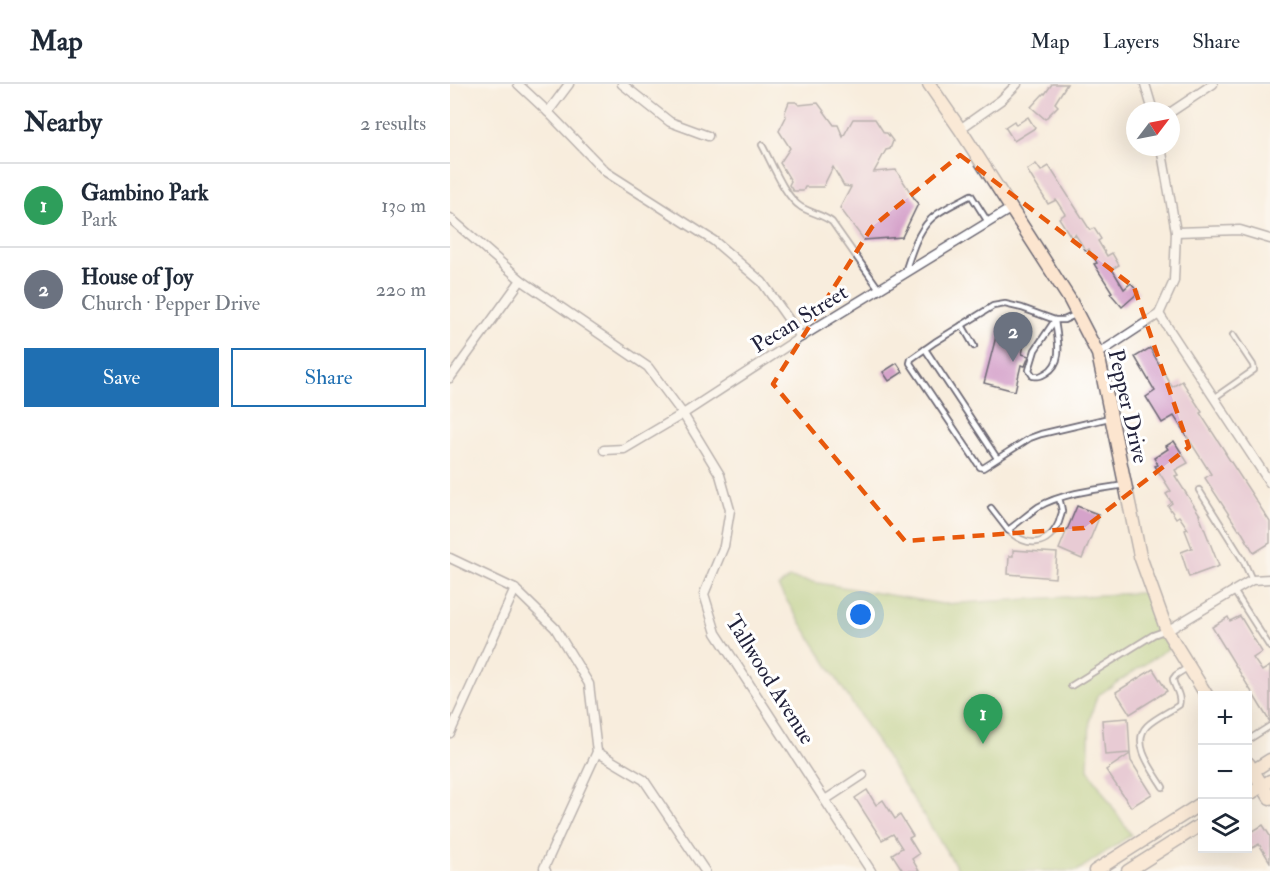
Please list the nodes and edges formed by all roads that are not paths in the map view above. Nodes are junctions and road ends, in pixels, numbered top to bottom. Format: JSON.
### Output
{"nodes":[{"id":1,"x":518,"y":84,"type":"edge"},
{"id":2,"x":569,"y":84,"type":"edge"},
{"id":3,"x":622,"y":84,"type":"edge"},
{"id":4,"x":929,"y":84,"type":"edge"},
{"id":5,"x":1017,"y":84,"type":"edge"},
{"id":6,"x":1145,"y":84,"type":"edge"},
{"id":7,"x":1213,"y":84,"type":"edge"},
{"id":8,"x":1150,"y":102,"type":"edge"},
{"id":9,"x":1180,"y":106,"type":"edge"},
{"id":10,"x":548,"y":112,"type":"junction"},
{"id":11,"x":960,"y":129,"type":"junction"},
{"id":12,"x":708,"y":136,"type":"dead end"},
{"id":13,"x":762,"y":145,"type":"dead end"},
{"id":14,"x":1163,"y":156,"type":"edge"},
{"id":15,"x":1010,"y":209,"type":"junction"},
{"id":16,"x":450,"y":218,"type":"edge"},
{"id":17,"x":988,"y":222,"type":"junction"},
{"id":18,"x":1176,"y":232,"type":"junction"},
{"id":19,"x":1270,"y":239,"type":"edge"},
{"id":20,"x":904,"y":274,"type":"junction"},
{"id":21,"x":521,"y":280,"type":"junction"},
{"id":22,"x":879,"y":289,"type":"junction"},
{"id":23,"x":1077,"y":314,"type":"junction"},
{"id":24,"x":1159,"y":314,"type":"junction"},
{"id":25,"x":1055,"y":320,"type":"junction"},
{"id":26,"x":962,"y":325,"type":"junction"},
{"id":27,"x":1233,"y":335,"type":"dead end"},
{"id":28,"x":801,"y":337,"type":"junction"},
{"id":29,"x":974,"y":346,"type":"dead end"},
{"id":30,"x":925,"y":350,"type":"junction"},
{"id":31,"x":1098,"y":354,"type":"junction"},
{"id":32,"x":450,"y":378,"type":"edge"},
{"id":33,"x":1214,"y":398,"type":"junction"},
{"id":34,"x":683,"y":414,"type":"junction"},
{"id":35,"x":1111,"y":418,"type":"junction"},
{"id":36,"x":604,"y":450,"type":"dead end"},
{"id":37,"x":997,"y":458,"type":"junction"},
{"id":38,"x":1270,"y":483,"type":"edge"},
{"id":39,"x":1125,"y":485,"type":"junction"},
{"id":40,"x":1199,"y":490,"type":"dead end"},
{"id":41,"x":1059,"y":498,"type":"junction"},
{"id":42,"x":991,"y":508,"type":"dead end"},
{"id":43,"x":1008,"y":530,"type":"junction"},
{"id":44,"x":450,"y":558,"type":"edge"},
{"id":45,"x":1270,"y":579,"type":"edge"},
{"id":46,"x":1252,"y":580,"type":"junction"},
{"id":47,"x":515,"y":589,"type":"junction"},
{"id":48,"x":1234,"y":591,"type":"junction"},
{"id":49,"x":1167,"y":631,"type":"junction"},
{"id":50,"x":1270,"y":647,"type":"edge"},
{"id":51,"x":1190,"y":667,"type":"junction"},
{"id":52,"x":1071,"y":686,"type":"dead end"},
{"id":53,"x":1204,"y":691,"type":"edge"},
{"id":54,"x":1270,"y":726,"type":"edge"},
{"id":55,"x":450,"y":733,"type":"edge"},
{"id":56,"x":1252,"y":737,"type":"edge"},
{"id":57,"x":597,"y":752,"type":"junction"},
{"id":58,"x":1270,"y":760,"type":"edge"},
{"id":59,"x":1252,"y":768,"type":"edge"},
{"id":60,"x":1252,"y":771,"type":"edge"},
{"id":61,"x":863,"y":775,"type":"dead end"},
{"id":62,"x":1266,"y":783,"type":"edge"},
{"id":63,"x":1163,"y":787,"type":"dead end"},
{"id":64,"x":1252,"y":792,"type":"edge"},
{"id":65,"x":1270,"y":798,"type":"edge"},
{"id":66,"x":825,"y":800,"type":"junction"},
{"id":67,"x":1198,"y":806,"type":"edge"},
{"id":68,"x":1198,"y":827,"type":"edge"},
{"id":69,"x":546,"y":871,"type":"edge"},
{"id":70,"x":705,"y":871,"type":"edge"},
{"id":71,"x":871,"y":871,"type":"edge"},
{"id":72,"x":1095,"y":871,"type":"edge"},
{"id":73,"x":1128,"y":871,"type":"edge"}],
"edges":[{"from":1,"to":10,"type":"street"},
{"from":2,"to":10,"type":"street"},
{"from":3,"to":12,"type":"street"},
{"from":4,"to":11,"type":"street","name":"Pepper Drive"},
{"from":5,"to":11,"type":"street"},
{"from":6,"to":8,"type":"street"},
{"from":7,"to":9,"type":"street"},
{"from":10,"to":28,"type":"street"},
{"from":11,"to":15,"type":"street","name":"Pepper Drive"},
{"from":13,"to":22,"type":"lane"},
{"from":14,"to":18,"type":"street"},
{"from":15,"to":17,"type":"street","name":"Pecan Street"},
{"from":15,"to":23,"type":"street","name":"Pepper Drive"},
{"from":16,"to":21,"type":"street","name":"Tallwood Avenue"},
{"from":17,"to":20,"type":"street","name":"Pecan Street"},
{"from":17,"to":20,"type":"lane"},
{"from":18,"to":19,"type":"street"},
{"from":18,"to":24,"type":"street"},
{"from":20,"to":22,"type":"street","name":"Pecan Street"},
{"from":21,"to":32,"type":"street"},
{"from":21,"to":34,"type":"street","name":"Tallwood Avenue"},
{"from":22,"to":28,"type":"street","name":"Pecan Street"},
{"from":23,"to":25,"type":"lane"},
{"from":23,"to":31,"type":"street","name":"Pepper Drive"},
{"from":24,"to":31,"type":"street"},
{"from":24,"to":33,"type":"street"},
{"from":25,"to":25,"type":"lane"},
{"from":25,"to":26,"type":"lane"},
{"from":26,"to":29,"type":"lane"},
{"from":26,"to":30,"type":"lane"},
{"from":27,"to":33,"type":"lane"},
{"from":28,"to":34,"type":"street","name":"Pecan Street"},
{"from":30,"to":37,"type":"lane"},
{"from":30,"to":37,"type":"lane"},
{"from":31,"to":35,"type":"street","name":"Pepper Drive"},
{"from":33,"to":38,"type":"street"},
{"from":34,"to":36,"type":"street","name":"Pecan Street"},
{"from":34,"to":66,"type":"street","name":"Tallwood Avenue"},
{"from":35,"to":37,"type":"lane"},
{"from":35,"to":39,"type":"street","name":"Pepper Drive"},
{"from":39,"to":41,"type":"lane"},
{"from":39,"to":49,"type":"street","name":"Pepper Drive"},
{"from":40,"to":46,"type":"lane"},
{"from":41,"to":43,"type":"lane"},
{"from":41,"to":43,"type":"lane"},
{"from":42,"to":43,"type":"lane"},
{"from":44,"to":47,"type":"street"},
{"from":45,"to":46,"type":"street"},
{"from":46,"to":48,"type":"street"},
{"from":47,"to":55,"type":"street"},
{"from":47,"to":57,"type":"street"},
{"from":48,"to":49,"type":"street"},
{"from":48,"to":50,"type":"lane"},
{"from":49,"to":51,"type":"street","name":"Pepper Drive"},
{"from":49,"to":52,"type":"lane"},
{"from":51,"to":53,"type":"street","name":"Pepper Drive"},
{"from":51,"to":63,"type":"lane"},
{"from":54,"to":56,"type":"lane"},
{"from":57,"to":69,"type":"street"},
{"from":57,"to":70,"type":"street"},
{"from":58,"to":59,"type":"street"},
{"from":60,"to":62,"type":"street"},
{"from":61,"to":66,"type":"street"},
{"from":62,"to":64,"type":"street"},
{"from":62,"to":65,"type":"street"},
{"from":66,"to":71,"type":"street","name":"Tallwood Avenue"},
{"from":67,"to":72,"type":"street"},
{"from":68,"to":73,"type":"street"}]}
